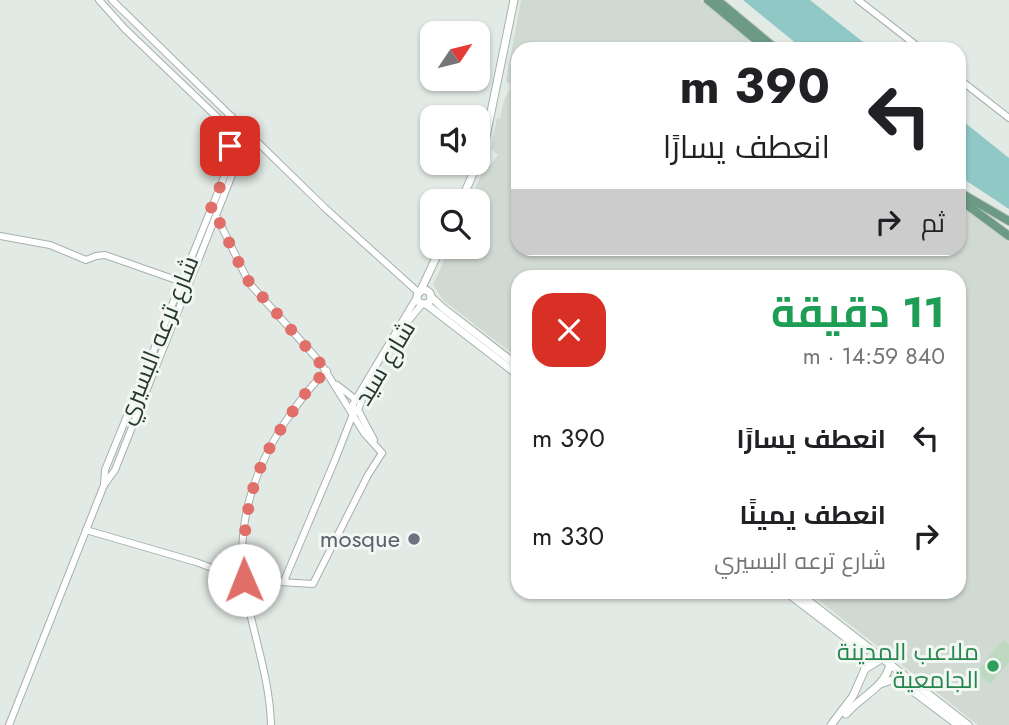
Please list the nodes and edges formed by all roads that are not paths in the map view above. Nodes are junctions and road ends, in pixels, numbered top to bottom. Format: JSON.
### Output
{"nodes":[{"id":1,"x":99,"y":0,"type":"edge"},
{"id":2,"x":112,"y":0,"type":"edge"},
{"id":3,"x":514,"y":0,"type":"edge"},
{"id":4,"x":708,"y":0,"type":"edge"},
{"id":5,"x":718,"y":0,"type":"edge"},
{"id":6,"x":858,"y":0,"type":"edge"},
{"id":7,"x":759,"y":42,"type":"edge"},
{"id":8,"x":768,"y":42,"type":"edge"},
{"id":9,"x":912,"y":42,"type":"edge"},
{"id":10,"x":966,"y":84,"type":"edge"},
{"id":11,"x":230,"y":116,"type":"junction"},
{"id":12,"x":1009,"y":118,"type":"edge"},
{"id":13,"x":466,"y":189,"type":"edge"},
{"id":14,"x":966,"y":196,"type":"edge"},
{"id":15,"x":966,"y":204,"type":"edge"},
{"id":16,"x":209,"y":213,"type":"junction"},
{"id":17,"x":217,"y":217,"type":"junction"},
{"id":18,"x":1008,"y":222,"type":"edge"},
{"id":19,"x":1007,"y":234,"type":"edge"},
{"id":20,"x":0,"y":236,"type":"edge"},
{"id":21,"x":436,"y":259,"type":"edge"},
{"id":22,"x":428,"y":277,"type":"junction"},
{"id":23,"x":182,"y":282,"type":"junction"},
{"id":24,"x":430,"y":295,"type":"junction"},
{"id":25,"x":421,"y":298,"type":"junction"},
{"id":26,"x":174,"y":312,"type":"junction"},
{"id":27,"x":511,"y":361,"type":"edge"},
{"id":28,"x":511,"y":369,"type":"edge"},
{"id":29,"x":327,"y":371,"type":"junction"},
{"id":30,"x":331,"y":379,"type":"junction"},
{"id":31,"x":355,"y":399,"type":"junction"},
{"id":32,"x":356,"y":412,"type":"junction"},
{"id":33,"x":86,"y":530,"type":"junction"},
{"id":34,"x":244,"y":580,"type":"junction"},
{"id":35,"x":284,"y":581,"type":"junction"},
{"id":36,"x":795,"y":599,"type":"edge"},
{"id":37,"x":806,"y":599,"type":"edge"},
{"id":38,"x":883,"y":658,"type":"junction"},
{"id":39,"x":890,"y":664,"type":"junction"},
{"id":40,"x":865,"y":669,"type":"junction"},
{"id":41,"x":860,"y":683,"type":"junction"},
{"id":42,"x":880,"y":684,"type":"junction"},
{"id":43,"x":871,"y":692,"type":"junction"},
{"id":44,"x":856,"y":698,"type":"junction"},
{"id":45,"x":9,"y":725,"type":"edge"},
{"id":46,"x":271,"y":725,"type":"edge"},
{"id":47,"x":831,"y":725,"type":"edge"},
{"id":48,"x":837,"y":725,"type":"edge"},
{"id":49,"x":958,"y":725,"type":"edge"},
{"id":50,"x":968,"y":725,"type":"edge"}],
"edges":[{"from":1,"to":16,"type":"street","name":"شارع ترعه البسيري"},
{"from":2,"to":11,"type":"street"},
{"from":3,"to":13,"type":"main road"},
{"from":4,"to":7,"type":"main road"},
{"from":5,"to":8,"type":"main road"},
{"from":6,"to":9,"type":"street"},
{"from":10,"to":12,"type":"street"},
{"from":11,"to":17,"type":"street","name":"شارع ترعه البسيري"},
{"from":11,"to":25,"type":"street"},
{"from":14,"to":18,"type":"main road"},
{"from":15,"to":19,"type":"main road"},
{"from":16,"to":17,"type":"street"},
{"from":16,"to":23,"type":"street","name":"شارع ترعه البسيري"},
{"from":17,"to":26,"type":"street","name":"شارع ترعه البسيري"},
{"from":17,"to":29,"type":"street"},
{"from":20,"to":23,"type":"street"},
{"from":21,"to":22,"type":"main road","name":"شارع سيد"},
{"from":22,"to":24,"type":"main road","name":"شارع سيد"},
{"from":22,"to":25,"type":"main road","name":"شارع سيد"},
{"from":23,"to":26,"type":"street","name":"شارع ترعه البسيري"},
{"from":24,"to":25,"type":"main road"},
{"from":24,"to":25,"type":"main road"},
{"from":24,"to":27,"type":"main road"},
{"from":25,"to":28,"type":"main road"},
{"from":25,"to":31,"type":"street","name":"شارع سيد"},
{"from":25,"to":32,"type":"street","name":"شارع سيد"},
{"from":26,"to":33,"type":"street","name":"شارع ترعه البسيري"},
{"from":29,"to":30,"type":"street"},
{"from":29,"to":34,"type":"street"},
{"from":30,"to":31,"type":"street"},
{"from":30,"to":32,"type":"street"},
{"from":31,"to":32,"type":"street","name":"شارع سيد"},
{"from":32,"to":35,"type":"street"},
{"from":32,"to":35,"type":"street"},
{"from":33,"to":34,"type":"street"},
{"from":33,"to":45,"type":"street","name":"شارع ترعه البسيري"},
{"from":34,"to":35,"type":"street"},
{"from":34,"to":46,"type":"street"},
{"from":36,"to":40,"type":"main road"},
{"from":37,"to":38,"type":"main road"},
{"from":38,"to":39,"type":"main road"},
{"from":38,"to":40,"type":"main road"},
{"from":39,"to":42,"type":"main road"},
{"from":39,"to":50,"type":"main road"},
{"from":40,"to":41,"type":"main road"},
{"from":41,"to":43,"type":"main road"},
{"from":41,"to":44,"type":"main road"},
{"from":42,"to":43,"type":"main road"},
{"from":42,"to":49,"type":"main road"},
{"from":43,"to":44,"type":"main road"},
{"from":44,"to":47,"type":"main road"},
{"from":44,"to":48,"type":"main road"}]}
